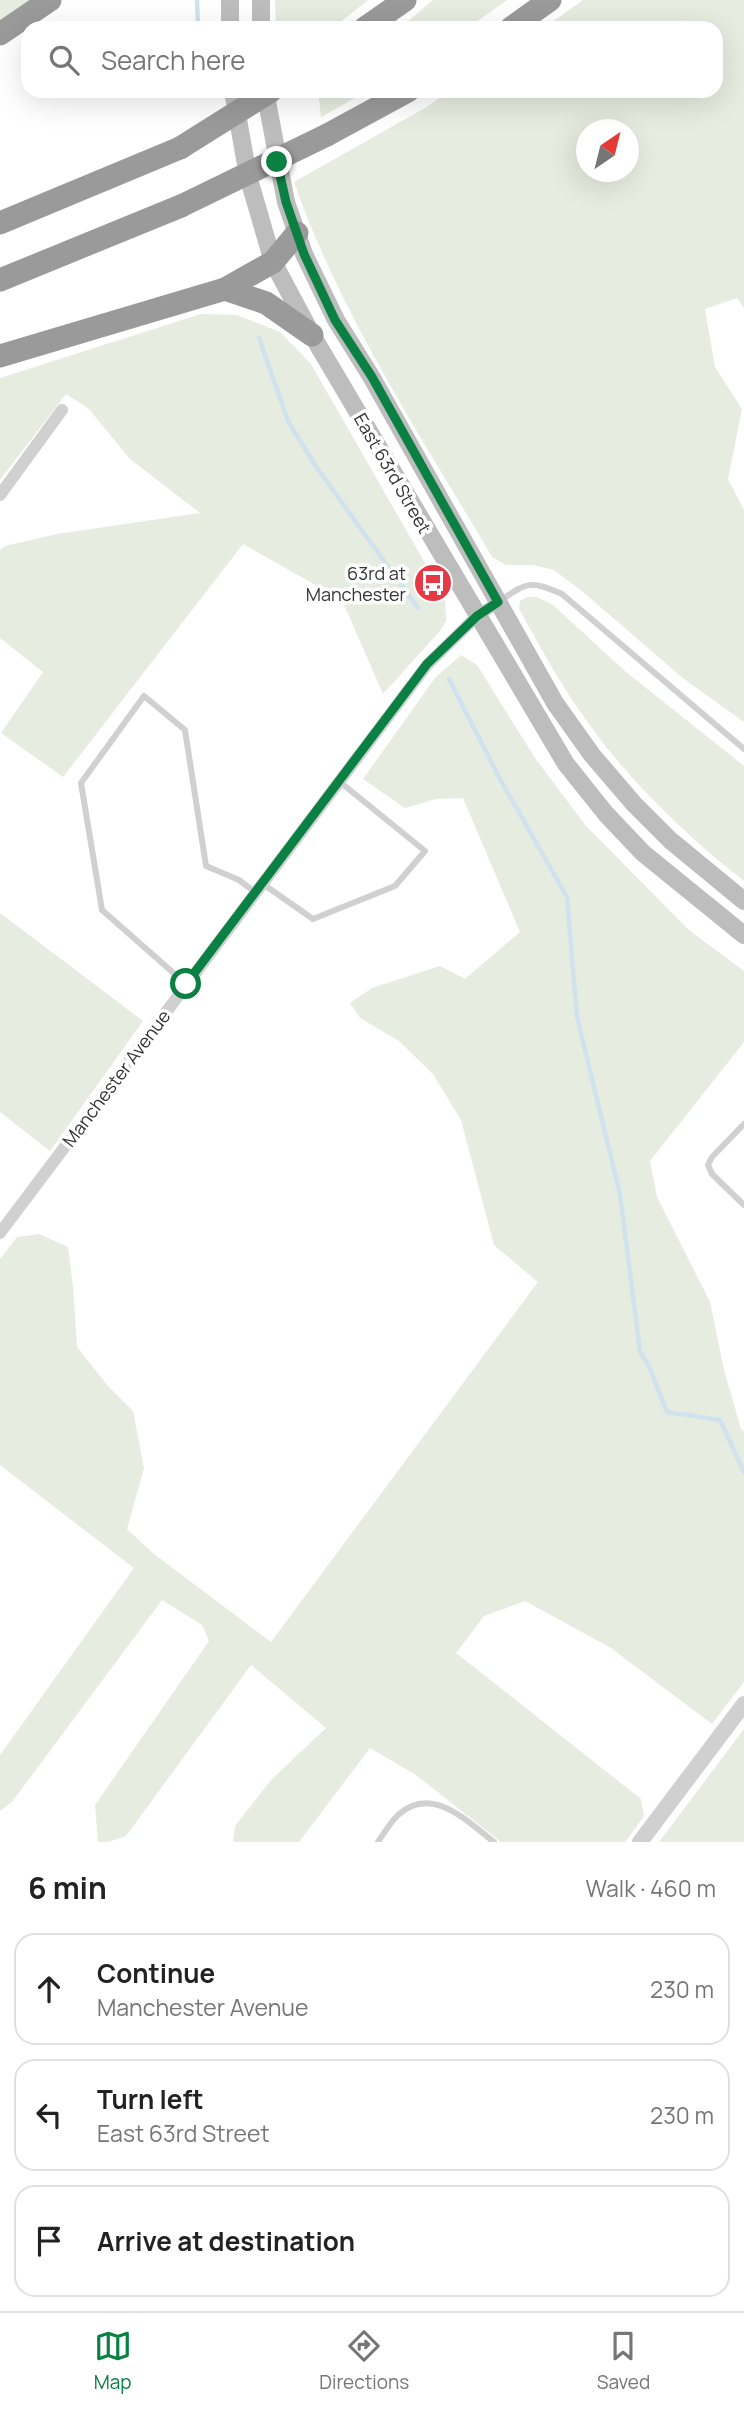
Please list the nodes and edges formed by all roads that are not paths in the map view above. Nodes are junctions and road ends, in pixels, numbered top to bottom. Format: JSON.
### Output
{"nodes":[{"id":1,"x":50,"y":0,"type":"edge"},
{"id":2,"x":230,"y":0,"type":"edge"},
{"id":3,"x":261,"y":0,"type":"edge"},
{"id":4,"x":405,"y":0,"type":"edge"},
{"id":5,"x":550,"y":0,"type":"edge"},
{"id":6,"x":230,"y":21,"type":"edge"},
{"id":7,"x":261,"y":21,"type":"edge"},
{"id":8,"x":375,"y":21,"type":"edge"},
{"id":9,"x":521,"y":21,"type":"edge"},
{"id":10,"x":0,"y":34,"type":"edge"},
{"id":11,"x":234,"y":98,"type":"edge"},
{"id":12,"x":260,"y":98,"type":"edge"},
{"id":13,"x":266,"y":98,"type":"edge"},
{"id":14,"x":395,"y":98,"type":"edge"},
{"id":15,"x":0,"y":223,"type":"edge"},
{"id":16,"x":297,"y":233,"type":"junction"},
{"id":17,"x":273,"y":262,"type":"junction"},
{"id":18,"x":0,"y":280,"type":"edge"},
{"id":19,"x":225,"y":289,"type":"junction"},
{"id":20,"x":312,"y":335,"type":"junction"},
{"id":21,"x":0,"y":356,"type":"edge"},
{"id":22,"x":62,"y":410,"type":"dead end"},
{"id":23,"x":0,"y":495,"type":"edge"},
{"id":24,"x":498,"y":602,"type":"junction"},
{"id":25,"x":477,"y":616,"type":"junction"},
{"id":26,"x":744,"y":749,"type":"edge"},
{"id":27,"x":338,"y":781,"type":"junction"},
{"id":28,"x":258,"y":888,"type":"junction"},
{"id":29,"x":744,"y":901,"type":"edge"},
{"id":30,"x":744,"y":935,"type":"edge"},
{"id":31,"x":186,"y":984,"type":"junction"},
{"id":32,"x":744,"y":1124,"type":"edge"},
{"id":33,"x":744,"y":1205,"type":"edge"},
{"id":34,"x":0,"y":1233,"type":"edge"},
{"id":35,"x":744,"y":1704,"type":"edge"},
{"id":36,"x":377,"y":1842,"type":"edge"},
{"id":37,"x":495,"y":1842,"type":"edge"},
{"id":38,"x":640,"y":1842,"type":"edge"}],
"edges":[{"from":1,"to":10,"type":"highway"},
{"from":2,"to":6,"type":"main road"},
{"from":3,"to":7,"type":"main road"},
{"from":4,"to":8,"type":"highway"},
{"from":5,"to":9,"type":"highway"},
{"from":11,"to":17,"type":"main road","name":"East 63rd Street"},
{"from":12,"to":15,"type":"highway","bridge":true},
{"from":13,"to":16,"type":"main road","name":"East 63rd Street"},
{"from":14,"to":18,"type":"highway","bridge":true},
{"from":16,"to":17,"type":"highway"},
{"from":16,"to":24,"type":"main road","name":"East 63rd Street"},
{"from":17,"to":19,"type":"highway"},
{"from":17,"to":20,"type":"main road","name":"East 63rd Street"},
{"from":19,"to":20,"type":"highway"},
{"from":19,"to":21,"type":"highway"},
{"from":20,"to":25,"type":"main road","name":"East 63rd Street"},
{"from":22,"to":23,"type":"street"},
{"from":24,"to":25,"type":"street","name":"Manchester Avenue"},
{"from":24,"to":26,"type":"lane"},
{"from":24,"to":29,"type":"main road","name":"East 63rd Street"},
{"from":25,"to":27,"type":"street","name":"Manchester Avenue"},
{"from":25,"to":30,"type":"main road","name":"East 63rd Street"},
{"from":27,"to":28,"type":"street","name":"Manchester Avenue"},
{"from":27,"to":28,"type":"lane"},
{"from":28,"to":31,"type":"street","name":"Manchester Avenue"},
{"from":28,"to":31,"type":"lane"},
{"from":31,"to":34,"type":"street","name":"Manchester Avenue"},
{"from":32,"to":33,"type":"lane"},
{"from":35,"to":38,"type":"street"},
{"from":36,"to":37,"type":"lane"}]}
